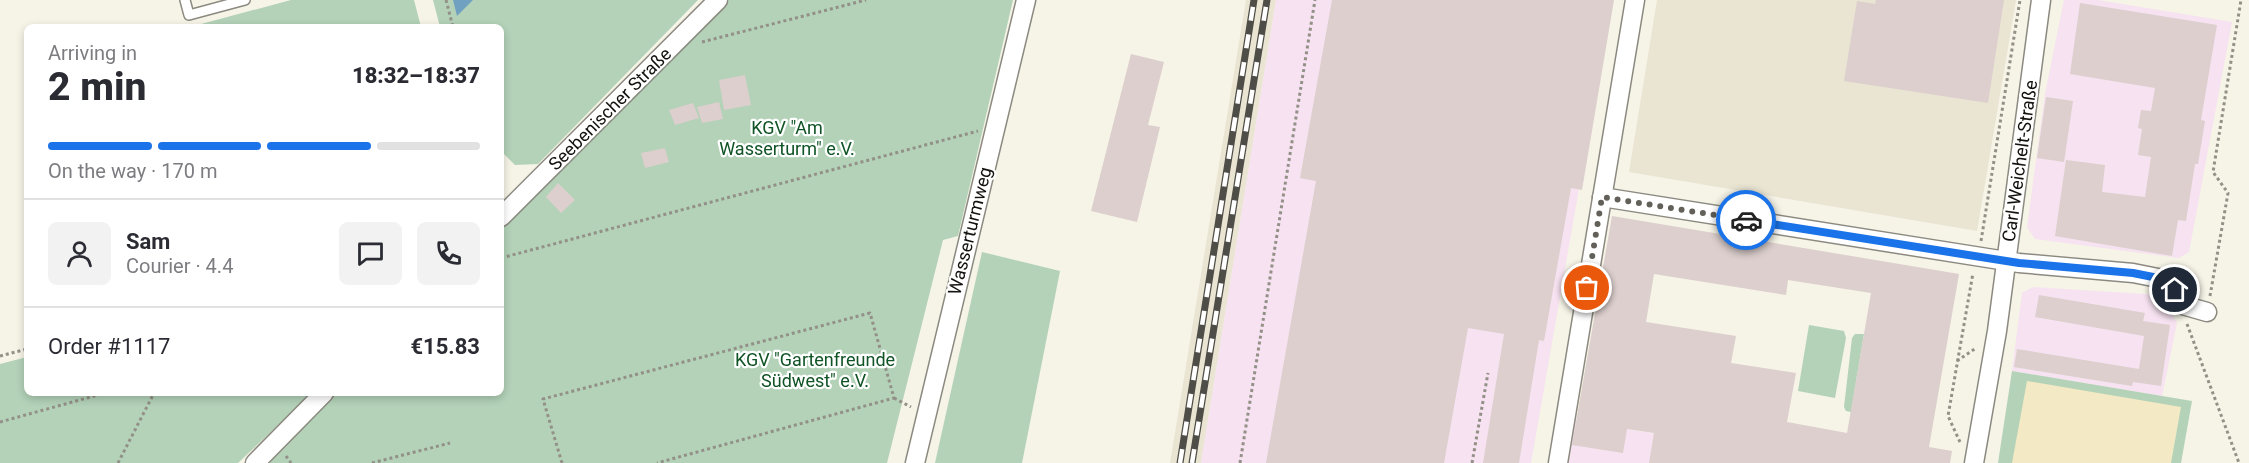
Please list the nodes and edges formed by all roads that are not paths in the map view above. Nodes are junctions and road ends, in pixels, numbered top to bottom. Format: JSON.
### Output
{"nodes":[{"id":1,"x":185,"y":0,"type":"edge"},
{"id":2,"x":245,"y":0,"type":"edge"},
{"id":3,"x":718,"y":0,"type":"edge"},
{"id":4,"x":1026,"y":0,"type":"edge"},
{"id":5,"x":1635,"y":0,"type":"edge"},
{"id":6,"x":2042,"y":0,"type":"edge"},
{"id":7,"x":1602,"y":197,"type":"junction"},
{"id":8,"x":504,"y":214,"type":"edge"},
{"id":9,"x":2006,"y":261,"type":"junction"},
{"id":10,"x":2207,"y":312,"type":"road end"},
{"id":11,"x":321,"y":396,"type":"edge"},
{"id":12,"x":255,"y":463,"type":"edge"},
{"id":13,"x":915,"y":463,"type":"edge"},
{"id":14,"x":1558,"y":463,"type":"edge"},
{"id":15,"x":1974,"y":463,"type":"edge"}],
"edges":[{"from":1,"to":2,"type":"lane"},
{"from":3,"to":8,"type":"street","name":"Seebenischer Straße"},
{"from":4,"to":13,"type":"street","name":"Wasserturmweg"},
{"from":5,"to":7,"type":"street"},
{"from":6,"to":9,"type":"street","name":"Carl-Weichelt-Straße"},
{"from":7,"to":9,"type":"street"},
{"from":7,"to":14,"type":"street"},
{"from":9,"to":10,"type":"street"},
{"from":9,"to":15,"type":"street","name":"Carl-Weichelt-Straße"},
{"from":11,"to":12,"type":"street"}]}
